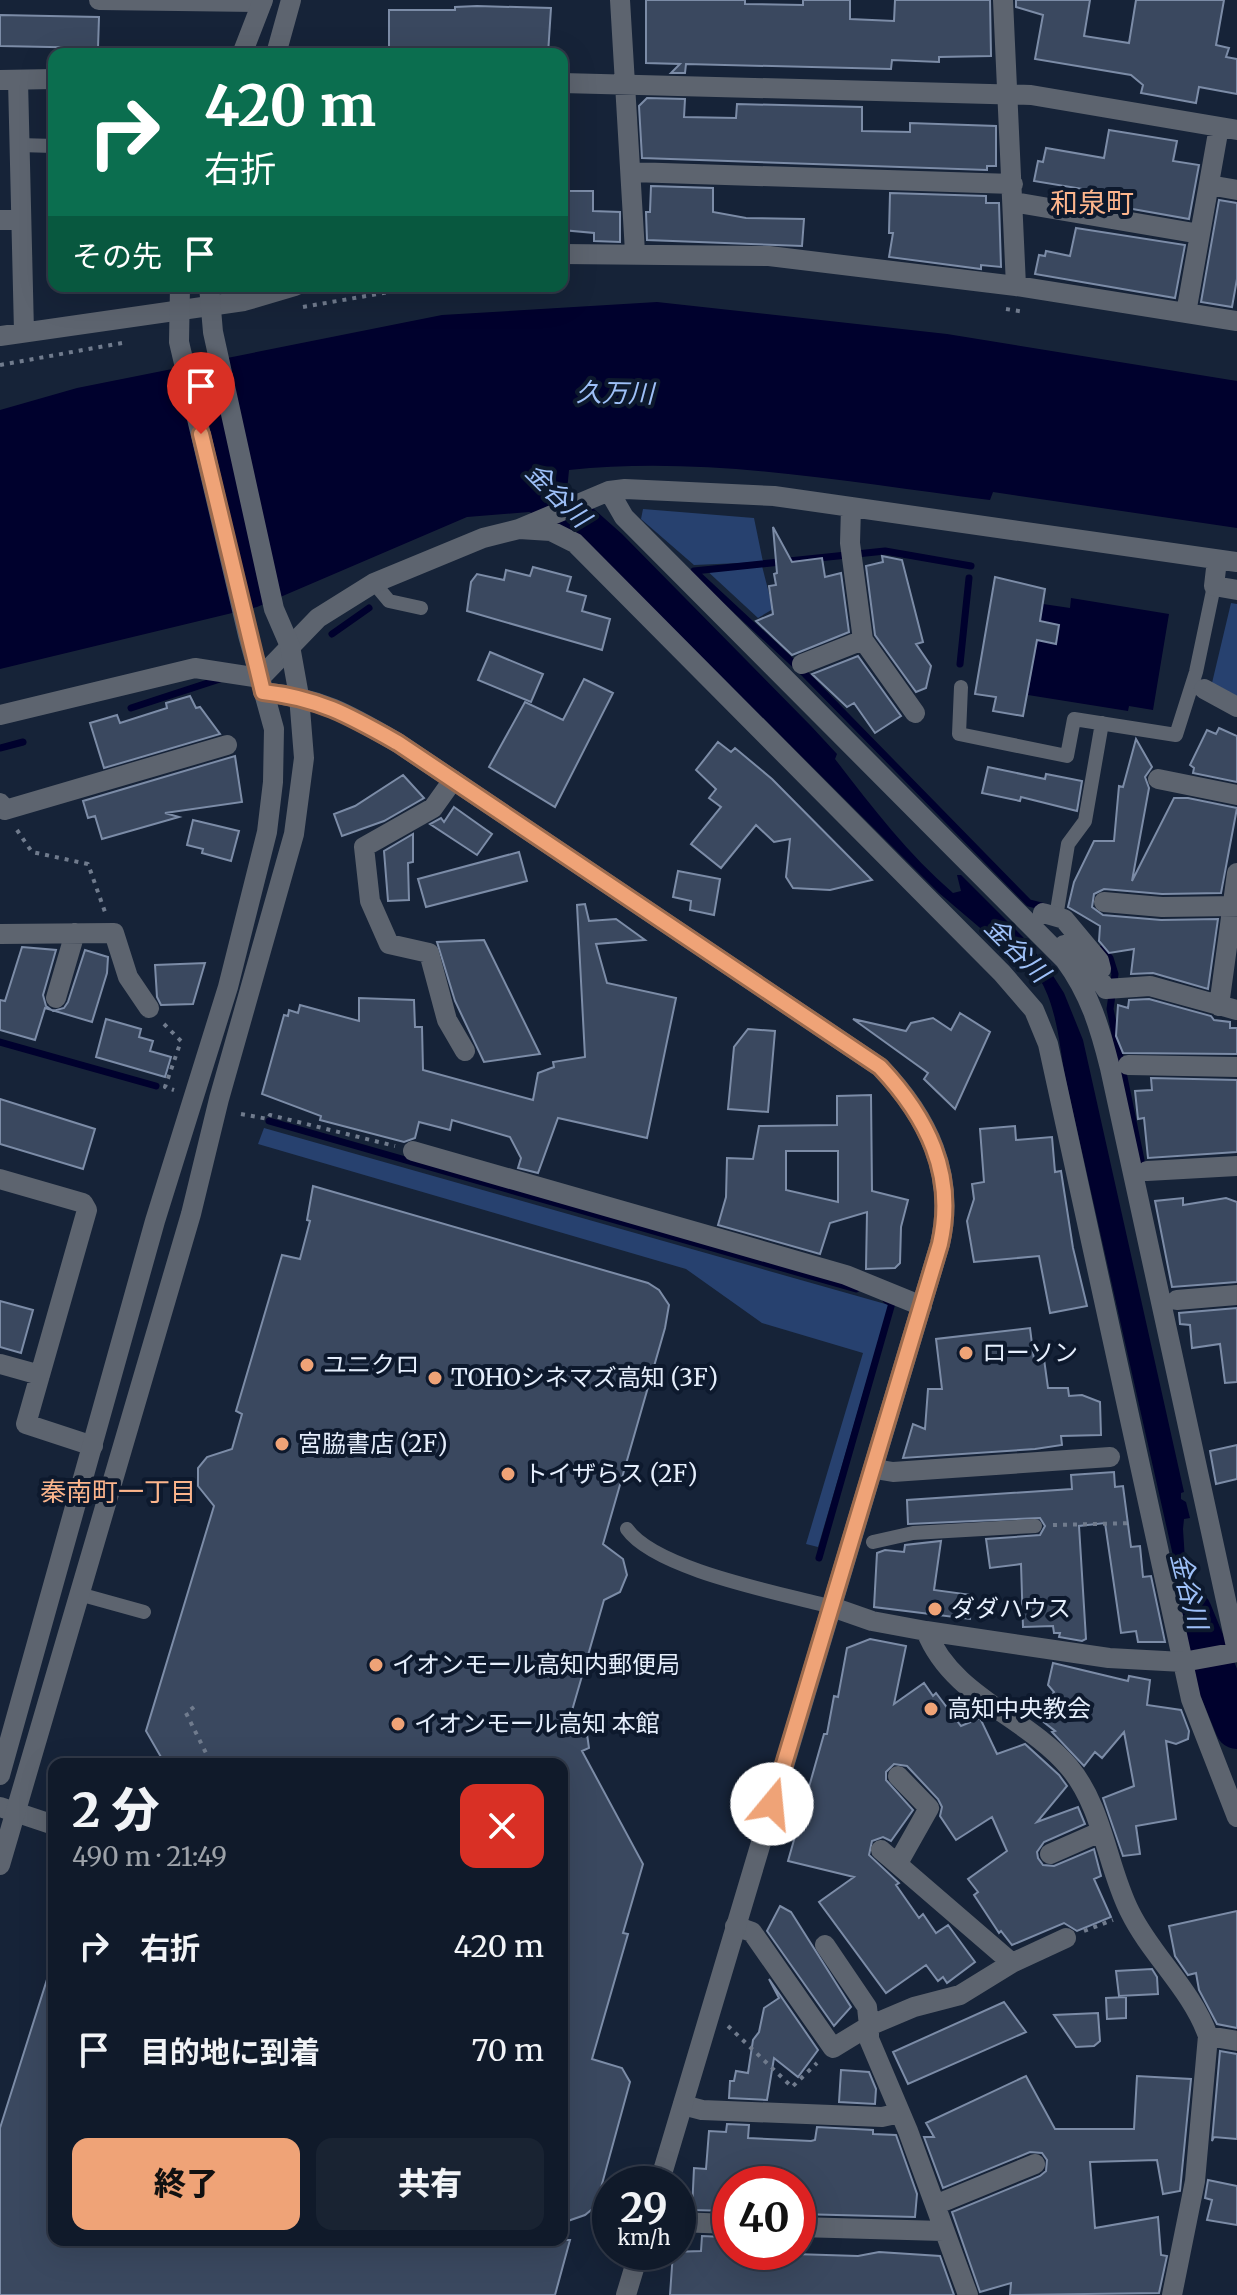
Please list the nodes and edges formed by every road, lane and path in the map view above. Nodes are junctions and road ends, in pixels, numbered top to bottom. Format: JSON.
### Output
{"nodes":[{"id":1,"x":99,"y":0,"type":"edge"},
{"id":2,"x":291,"y":0,"type":"edge"},
{"id":3,"x":620,"y":0,"type":"edge"},
{"id":4,"x":1003,"y":0,"type":"edge"},
{"id":5,"x":262,"y":1,"type":"edge"},
{"id":6,"x":244,"y":48,"type":"edge"},
{"id":7,"x":278,"y":48,"type":"edge"},
{"id":8,"x":48,"y":79,"type":"edge"},
{"id":9,"x":9,"y":80,"type":"edge"},
{"id":10,"x":568,"y":83,"type":"edge"},
{"id":11,"x":627,"y":85,"type":"junction"},
{"id":12,"x":1010,"y":95,"type":"junction"},
{"id":13,"x":1228,"y":128,"type":"edge"},
{"id":14,"x":19,"y":145,"type":"junction"},
{"id":15,"x":48,"y":146,"type":"edge"},
{"id":16,"x":631,"y":172,"type":"junction"},
{"id":17,"x":1209,"y":185,"type":"junction"},
{"id":18,"x":1237,"y":190,"type":"edge"},
{"id":19,"x":1013,"y":193,"type":"junction"},
{"id":20,"x":0,"y":220,"type":"edge"},
{"id":21,"x":21,"y":220,"type":"junction"},
{"id":22,"x":1200,"y":234,"type":"junction"},
{"id":23,"x":635,"y":252,"type":"junction"},
{"id":24,"x":568,"y":254,"type":"edge"},
{"id":25,"x":1016,"y":286,"type":"junction"},
{"id":26,"x":180,"y":292,"type":"edge"},
{"id":27,"x":279,"y":292,"type":"edge"},
{"id":28,"x":389,"y":292,"type":"edge"},
{"id":29,"x":209,"y":296,"type":"edge"},
{"id":30,"x":294,"y":309,"type":"dead end"},
{"id":31,"x":1005,"y":309,"type":"dead end"},
{"id":32,"x":179,"y":311,"type":"junction"},
{"id":33,"x":1186,"y":313,"type":"junction"},
{"id":34,"x":1036,"y":314,"type":"dead end"},
{"id":35,"x":1237,"y":321,"type":"edge"},
{"id":36,"x":24,"y":332,"type":"junction"},
{"id":37,"x":0,"y":336,"type":"edge"},
{"id":38,"x":603,"y":494,"type":"junction"},
{"id":39,"x":851,"y":507,"type":"junction"},
{"id":40,"x":519,"y":529,"type":"junction"},
{"id":41,"x":1227,"y":561,"type":"edge"},
{"id":42,"x":374,"y":583,"type":"junction"},
{"id":43,"x":1214,"y":586,"type":"junction"},
{"id":44,"x":1237,"y":590,"type":"edge"},
{"id":45,"x":421,"y":608,"type":"dead end"},
{"id":46,"x":863,"y":640,"type":"junction"},
{"id":47,"x":290,"y":646,"type":"junction"},
{"id":48,"x":802,"y":664,"type":"dead end"},
{"id":49,"x":262,"y":685,"type":"junction"},
{"id":50,"x":961,"y":687,"type":"dead end"},
{"id":51,"x":1204,"y":689,"type":"dead end"},
{"id":52,"x":299,"y":696,"type":"junction"},
{"id":53,"x":1237,"y":707,"type":"edge"},
{"id":54,"x":915,"y":713,"type":"dead end"},
{"id":55,"x":0,"y":715,"type":"edge"},
{"id":56,"x":1102,"y":723,"type":"junction"},
{"id":57,"x":227,"y":745,"type":"dead end"},
{"id":58,"x":1158,"y":779,"type":"dead end"},
{"id":59,"x":453,"y":780,"type":"junction"},
{"id":60,"x":1237,"y":795,"type":"edge"},
{"id":61,"x":3,"y":807,"type":"edge"},
{"id":62,"x":1237,"y":873,"type":"edge"},
{"id":63,"x":1104,"y":902,"type":"dead end"},
{"id":64,"x":1235,"y":906,"type":"edge"},
{"id":65,"x":1052,"y":912,"type":"joint"},
{"id":66,"x":75,"y":933,"type":"junction"},
{"id":67,"x":114,"y":933,"type":"junction"},
{"id":68,"x":0,"y":934,"type":"edge"},
{"id":69,"x":1042,"y":940,"type":"junction"},
{"id":70,"x":1112,"y":989,"type":"junction"},
{"id":71,"x":56,"y":998,"type":"dead end"},
{"id":72,"x":149,"y":1008,"type":"joint"},
{"id":73,"x":1228,"y":1008,"type":"edge"},
{"id":74,"x":465,"y":1051,"type":"dead end"},
{"id":75,"x":1128,"y":1065,"type":"dead end"},
{"id":76,"x":1237,"y":1067,"type":"edge"},
{"id":77,"x":174,"y":1090,"type":"dead end"},
{"id":78,"x":241,"y":1114,"type":"dead end"},
{"id":79,"x":413,"y":1151,"type":"joint"},
{"id":80,"x":1237,"y":1166,"type":"edge"},
{"id":81,"x":1147,"y":1171,"type":"dead end"},
{"id":82,"x":0,"y":1179,"type":"edge"},
{"id":83,"x":1237,"y":1295,"type":"edge"},
{"id":84,"x":1177,"y":1300,"type":"dead end"},
{"id":85,"x":922,"y":1306,"type":"junction"},
{"id":86,"x":0,"y":1364,"type":"edge"},
{"id":87,"x":40,"y":1375,"type":"junction"},
{"id":88,"x":93,"y":1446,"type":"junction"},
{"id":89,"x":1110,"y":1457,"type":"dead end"},
{"id":90,"x":875,"y":1469,"type":"junction"},
{"id":91,"x":1035,"y":1526,"type":"joint"},
{"id":92,"x":627,"y":1529,"type":"dead end"},
{"id":93,"x":873,"y":1542,"type":"dead end"},
{"id":94,"x":1159,"y":1549,"type":"junction"},
{"id":95,"x":79,"y":1594,"type":"junction"},
{"id":96,"x":832,"y":1607,"type":"junction"},
{"id":97,"x":144,"y":1612,"type":"dead end"},
{"id":98,"x":926,"y":1631,"type":"junction"},
{"id":99,"x":1234,"y":1652,"type":"edge"},
{"id":100,"x":1189,"y":1661,"type":"junction"},
{"id":101,"x":194,"y":1707,"type":"dead end"},
{"id":102,"x":209,"y":1758,"type":"edge"},
{"id":103,"x":0,"y":1775,"type":"edge"},
{"id":104,"x":898,"y":1776,"type":"dead end"},
{"id":105,"x":8,"y":1809,"type":"edge"},
{"id":106,"x":1237,"y":1817,"type":"edge"},
{"id":107,"x":48,"y":1823,"type":"edge"},
{"id":108,"x":1100,"y":1832,"type":"junction"},
{"id":109,"x":881,"y":1850,"type":"dead end"},
{"id":110,"x":1050,"y":1854,"type":"dead end"},
{"id":111,"x":898,"y":1863,"type":"junction"},
{"id":112,"x":0,"y":1865,"type":"edge"},
{"id":113,"x":1130,"y":1914,"type":"junction"},
{"id":114,"x":735,"y":1926,"type":"junction"},
{"id":115,"x":1066,"y":1938,"type":"joint"},
{"id":116,"x":825,"y":1945,"type":"dead end"},
{"id":117,"x":1012,"y":1963,"type":"junction"},
{"id":118,"x":726,"y":2024,"type":"dead end"},
{"id":119,"x":869,"y":2026,"type":"junction"},
{"id":120,"x":1208,"y":2036,"type":"junction"},
{"id":121,"x":1237,"y":2041,"type":"edge"},
{"id":122,"x":833,"y":2048,"type":"junction"},
{"id":123,"x":683,"y":2105,"type":"junction"},
{"id":124,"x":900,"y":2113,"type":"junction"},
{"id":125,"x":1035,"y":2164,"type":"dead end"},
{"id":126,"x":664,"y":2166,"type":"edge"},
{"id":127,"x":935,"y":2205,"type":"junction"},
{"id":128,"x":816,"y":2227,"type":"edge"},
{"id":129,"x":943,"y":2231,"type":"junction"},
{"id":130,"x":634,"y":2270,"type":"edge"},
{"id":131,"x":626,"y":2295,"type":"edge"},
{"id":132,"x":968,"y":2295,"type":"edge"},
{"id":133,"x":1172,"y":2295,"type":"edge"}],
"edges":[{"from":1,"to":5,"type":"street"},
{"from":2,"to":7,"type":"street"},
{"from":3,"to":11,"type":"street"},
{"from":4,"to":12,"type":"street"},
{"from":5,"to":6,"type":"street"},
{"from":8,"to":9,"type":"street"},
{"from":9,"to":14,"type":"street"},
{"from":10,"to":11,"type":"street"},
{"from":11,"to":12,"type":"street"},
{"from":11,"to":16,"type":"street"},
{"from":12,"to":13,"type":"street"},
{"from":12,"to":19,"type":"street"},
{"from":13,"to":17,"type":"street"},
{"from":14,"to":15,"type":"lane"},
{"from":14,"to":21,"type":"street"},
{"from":16,"to":19,"type":"street"},
{"from":16,"to":23,"type":"street"},
{"from":17,"to":18,"type":"street"},
{"from":17,"to":22,"type":"street"},
{"from":19,"to":22,"type":"street"},
{"from":19,"to":25,"type":"street"},
{"from":20,"to":21,"type":"street"},
{"from":21,"to":36,"type":"street"},
{"from":22,"to":33,"type":"street"},
{"from":23,"to":24,"type":"street"},
{"from":23,"to":25,"type":"street"},
{"from":25,"to":33,"type":"street"},
{"from":26,"to":32,"type":"street"},
{"from":27,"to":29,"type":"street"},
{"from":28,"to":30,"type":"path"},
{"from":29,"to":32,"type":"street"},
{"from":29,"to":47,"type":"street"},
{"from":31,"to":34,"type":"path"},
{"from":32,"to":36,"type":"street"},
{"from":32,"to":49,"type":"street"},
{"from":33,"to":35,"type":"street"},
{"from":36,"to":37,"type":"street"},
{"from":38,"to":39,"type":"street"},
{"from":38,"to":40,"type":"street"},
{"from":38,"to":69,"type":"street"},
{"from":39,"to":41,"type":"street"},
{"from":39,"to":46,"type":"street"},
{"from":40,"to":42,"type":"street"},
{"from":40,"to":94,"type":"street"},
{"from":41,"to":43,"type":"street"},
{"from":42,"to":45,"type":"lane"},
{"from":42,"to":47,"type":"street"},
{"from":43,"to":44,"type":"street"},
{"from":43,"to":56,"type":"lane"},
{"from":46,"to":48,"type":"street"},
{"from":46,"to":54,"type":"street"},
{"from":47,"to":49,"type":"street"},
{"from":47,"to":52,"type":"street"},
{"from":49,"to":52,"type":"street"},
{"from":49,"to":55,"type":"street"},
{"from":49,"to":88,"type":"street"},
{"from":50,"to":56,"type":"lane"},
{"from":51,"to":53,"type":"street"},
{"from":52,"to":59,"type":"street"},
{"from":52,"to":95,"type":"street"},
{"from":56,"to":65,"type":"lane"},
{"from":57,"to":61,"type":"street"},
{"from":58,"to":60,"type":"street"},
{"from":59,"to":74,"type":"street"},
{"from":59,"to":85,"type":"street"},
{"from":61,"to":67,"type":"path"},
{"from":62,"to":64,"type":"street"},
{"from":63,"to":64,"type":"street"},
{"from":64,"to":73,"type":"street"},
{"from":65,"to":70,"type":"street"},
{"from":66,"to":67,"type":"street"},
{"from":66,"to":68,"type":"street"},
{"from":66,"to":71,"type":"street"},
{"from":67,"to":72,"type":"street"},
{"from":69,"to":70,"type":"street"},
{"from":69,"to":99,"type":"street"},
{"from":70,"to":73,"type":"street"},
{"from":72,"to":77,"type":"path"},
{"from":75,"to":76,"type":"street"},
{"from":78,"to":79,"type":"path"},
{"from":79,"to":85,"type":"street"},
{"from":80,"to":81,"type":"street"},
{"from":82,"to":87,"type":"street"},
{"from":83,"to":84,"type":"street"},
{"from":85,"to":90,"type":"street"},
{"from":86,"to":87,"type":"street"},
{"from":87,"to":88,"type":"street"},
{"from":88,"to":103,"type":"street"},
{"from":89,"to":90,"type":"street"},
{"from":90,"to":96,"type":"street"},
{"from":91,"to":93,"type":"lane"},
{"from":91,"to":94,"type":"path"},
{"from":92,"to":96,"type":"lane"},
{"from":94,"to":100,"type":"street"},
{"from":95,"to":97,"type":"lane"},
{"from":95,"to":105,"type":"street"},
{"from":96,"to":98,"type":"street"},
{"from":96,"to":114,"type":"street"},
{"from":98,"to":100,"type":"street"},
{"from":98,"to":108,"type":"street"},
{"from":99,"to":100,"type":"street"},
{"from":100,"to":106,"type":"street"},
{"from":101,"to":102,"type":"path"},
{"from":104,"to":111,"type":"street"},
{"from":105,"to":107,"type":"street"},
{"from":105,"to":112,"type":"street"},
{"from":108,"to":110,"type":"street"},
{"from":108,"to":113,"type":"street"},
{"from":109,"to":111,"type":"street"},
{"from":111,"to":117,"type":"street"},
{"from":113,"to":115,"type":"path"},
{"from":113,"to":120,"type":"street"},
{"from":114,"to":122,"type":"street"},
{"from":114,"to":123,"type":"street"},
{"from":115,"to":117,"type":"street"},
{"from":116,"to":119,"type":"street"},
{"from":117,"to":119,"type":"street"},
{"from":118,"to":122,"type":"path"},
{"from":119,"to":122,"type":"street"},
{"from":119,"to":124,"type":"street"},
{"from":120,"to":121,"type":"street"},
{"from":120,"to":133,"type":"street"},
{"from":123,"to":124,"type":"street"},
{"from":123,"to":126,"type":"street"},
{"from":124,"to":127,"type":"street"},
{"from":125,"to":127,"type":"street"},
{"from":127,"to":129,"type":"street"},
{"from":128,"to":129,"type":"street"},
{"from":129,"to":132,"type":"street"},
{"from":130,"to":131,"type":"street"}]}
